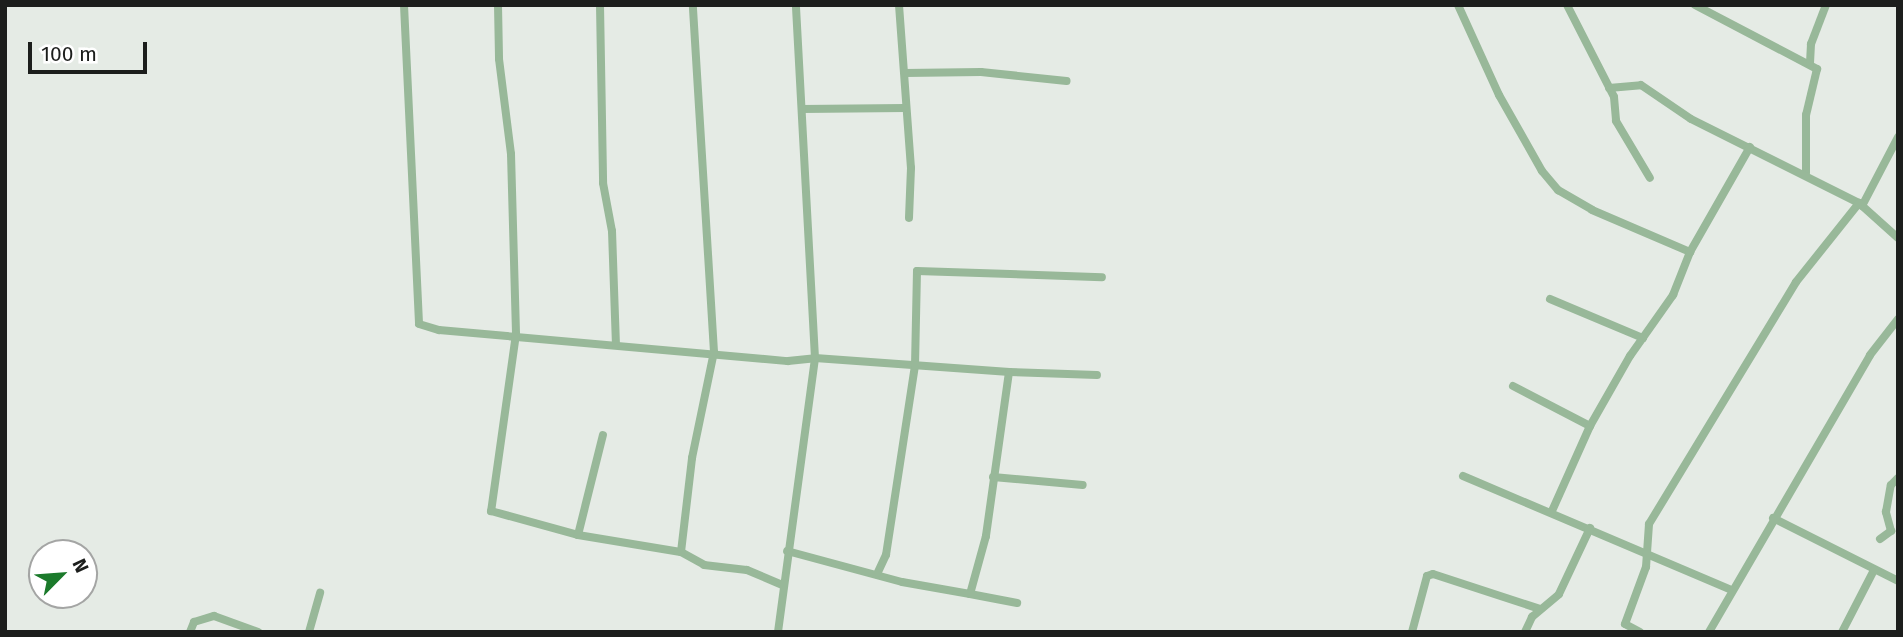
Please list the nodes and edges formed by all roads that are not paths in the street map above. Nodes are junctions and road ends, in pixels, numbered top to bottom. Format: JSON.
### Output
{"nodes":[{"id":1,"x":404,"y":5,"type":"edge"},
{"id":2,"x":498,"y":5,"type":"edge"},
{"id":3,"x":600,"y":5,"type":"edge"},
{"id":4,"x":693,"y":5,"type":"edge"},
{"id":5,"x":796,"y":5,"type":"edge"},
{"id":6,"x":899,"y":5,"type":"edge"},
{"id":7,"x":1458,"y":5,"type":"edge"},
{"id":8,"x":1567,"y":5,"type":"edge"},
{"id":9,"x":1695,"y":5,"type":"edge"},
{"id":10,"x":1826,"y":5,"type":"edge"},
{"id":11,"x":1810,"y":64,"type":"junction"},
{"id":12,"x":905,"y":74,"type":"junction"},
{"id":13,"x":1067,"y":81,"type":"dead end"},
{"id":14,"x":1609,"y":88,"type":"junction"},
{"id":15,"x":905,"y":108,"type":"junction"},
{"id":16,"x":802,"y":109,"type":"junction"},
{"id":17,"x":1898,"y":137,"type":"edge"},
{"id":18,"x":1750,"y":148,"type":"junction"},
{"id":19,"x":1806,"y":173,"type":"junction"},
{"id":20,"x":1650,"y":178,"type":"dead end"},
{"id":21,"x":1861,"y":204,"type":"junction"},
{"id":22,"x":909,"y":218,"type":"dead end"},
{"id":23,"x":1898,"y":238,"type":"edge"},
{"id":24,"x":1690,"y":252,"type":"junction"},
{"id":25,"x":1102,"y":277,"type":"dead end"},
{"id":26,"x":1550,"y":299,"type":"dead end"},
{"id":27,"x":1898,"y":319,"type":"edge"},
{"id":28,"x":516,"y":334,"type":"junction"},
{"id":29,"x":1643,"y":338,"type":"junction"},
{"id":30,"x":616,"y":345,"type":"junction"},
{"id":31,"x":714,"y":352,"type":"junction"},
{"id":32,"x":815,"y":358,"type":"junction"},
{"id":33,"x":915,"y":366,"type":"junction"},
{"id":34,"x":1009,"y":372,"type":"junction"},
{"id":35,"x":1097,"y":375,"type":"dead end"},
{"id":36,"x":1513,"y":386,"type":"dead end"},
{"id":37,"x":1590,"y":426,"type":"junction"},
{"id":38,"x":603,"y":435,"type":"dead end"},
{"id":39,"x":1462,"y":476,"type":"dead end"},
{"id":40,"x":993,"y":477,"type":"junction"},
{"id":41,"x":1898,"y":478,"type":"edge"},
{"id":42,"x":1083,"y":485,"type":"dead end"},
{"id":43,"x":1552,"y":511,"type":"junction"},
{"id":44,"x":1773,"y":518,"type":"junction"},
{"id":45,"x":1590,"y":528,"type":"junction"},
{"id":46,"x":578,"y":535,"type":"junction"},
{"id":47,"x":1880,"y":538,"type":"dead end"},
{"id":48,"x":787,"y":551,"type":"junction"},
{"id":49,"x":681,"y":552,"type":"junction"},
{"id":50,"x":1646,"y":555,"type":"junction"},
{"id":51,"x":1874,"y":570,"type":"junction"},
{"id":52,"x":878,"y":572,"type":"junction"},
{"id":53,"x":1898,"y":581,"type":"edge"},
{"id":54,"x":783,"y":585,"type":"junction"},
{"id":55,"x":1732,"y":590,"type":"junction"},
{"id":56,"x":320,"y":593,"type":"dead end"},
{"id":57,"x":970,"y":594,"type":"junction"},
{"id":58,"x":1017,"y":603,"type":"dead end"},
{"id":59,"x":1540,"y":609,"type":"junction"},
{"id":60,"x":190,"y":632,"type":"edge"},
{"id":61,"x":258,"y":632,"type":"edge"},
{"id":62,"x":309,"y":632,"type":"edge"},
{"id":63,"x":778,"y":632,"type":"edge"},
{"id":64,"x":1412,"y":632,"type":"edge"},
{"id":65,"x":1525,"y":632,"type":"edge"},
{"id":66,"x":1640,"y":632,"type":"edge"},
{"id":67,"x":1709,"y":632,"type":"edge"},
{"id":68,"x":1842,"y":632,"type":"edge"}],
"edges":[{"from":1,"to":28,"type":"street"},
{"from":2,"to":28,"type":"street"},
{"from":3,"to":30,"type":"street"},
{"from":4,"to":31,"type":"street"},
{"from":5,"to":16,"type":"street"},
{"from":6,"to":12,"type":"street"},
{"from":7,"to":24,"type":"street"},
{"from":8,"to":14,"type":"street"},
{"from":9,"to":11,"type":"street"},
{"from":10,"to":11,"type":"street"},
{"from":11,"to":19,"type":"street"},
{"from":12,"to":13,"type":"street"},
{"from":12,"to":15,"type":"street"},
{"from":14,"to":18,"type":"street"},
{"from":14,"to":20,"type":"street"},
{"from":15,"to":16,"type":"street"},
{"from":15,"to":22,"type":"street"},
{"from":16,"to":32,"type":"street"},
{"from":17,"to":21,"type":"street"},
{"from":18,"to":19,"type":"street"},
{"from":18,"to":24,"type":"street"},
{"from":19,"to":21,"type":"street"},
{"from":21,"to":23,"type":"street"},
{"from":21,"to":50,"type":"street"},
{"from":24,"to":29,"type":"street"},
{"from":25,"to":33,"type":"street"},
{"from":26,"to":29,"type":"street"},
{"from":27,"to":44,"type":"street"},
{"from":28,"to":30,"type":"street"},
{"from":28,"to":46,"type":"street"},
{"from":29,"to":37,"type":"street"},
{"from":30,"to":31,"type":"street"},
{"from":31,"to":32,"type":"street"},
{"from":31,"to":49,"type":"street"},
{"from":32,"to":33,"type":"street"},
{"from":32,"to":48,"type":"street"},
{"from":33,"to":34,"type":"street"},
{"from":33,"to":52,"type":"street"},
{"from":34,"to":35,"type":"street"},
{"from":34,"to":40,"type":"street"},
{"from":36,"to":37,"type":"street"},
{"from":37,"to":43,"type":"street"},
{"from":38,"to":46,"type":"street"},
{"from":39,"to":43,"type":"street"},
{"from":40,"to":42,"type":"street"},
{"from":40,"to":57,"type":"street"},
{"from":41,"to":47,"type":"street"},
{"from":43,"to":45,"type":"street"},
{"from":44,"to":51,"type":"street"},
{"from":44,"to":55,"type":"street"},
{"from":45,"to":50,"type":"street"},
{"from":45,"to":59,"type":"street"},
{"from":46,"to":49,"type":"street"},
{"from":48,"to":52,"type":"street"},
{"from":48,"to":54,"type":"street"},
{"from":49,"to":54,"type":"street"},
{"from":50,"to":55,"type":"street"},
{"from":50,"to":66,"type":"street"},
{"from":51,"to":53,"type":"street"},
{"from":51,"to":68,"type":"street"},
{"from":52,"to":57,"type":"street"},
{"from":54,"to":63,"type":"street"},
{"from":55,"to":67,"type":"street"},
{"from":56,"to":62,"type":"street"},
{"from":57,"to":58,"type":"street"},
{"from":59,"to":64,"type":"street"},
{"from":59,"to":65,"type":"street"},
{"from":60,"to":61,"type":"street"}]}
